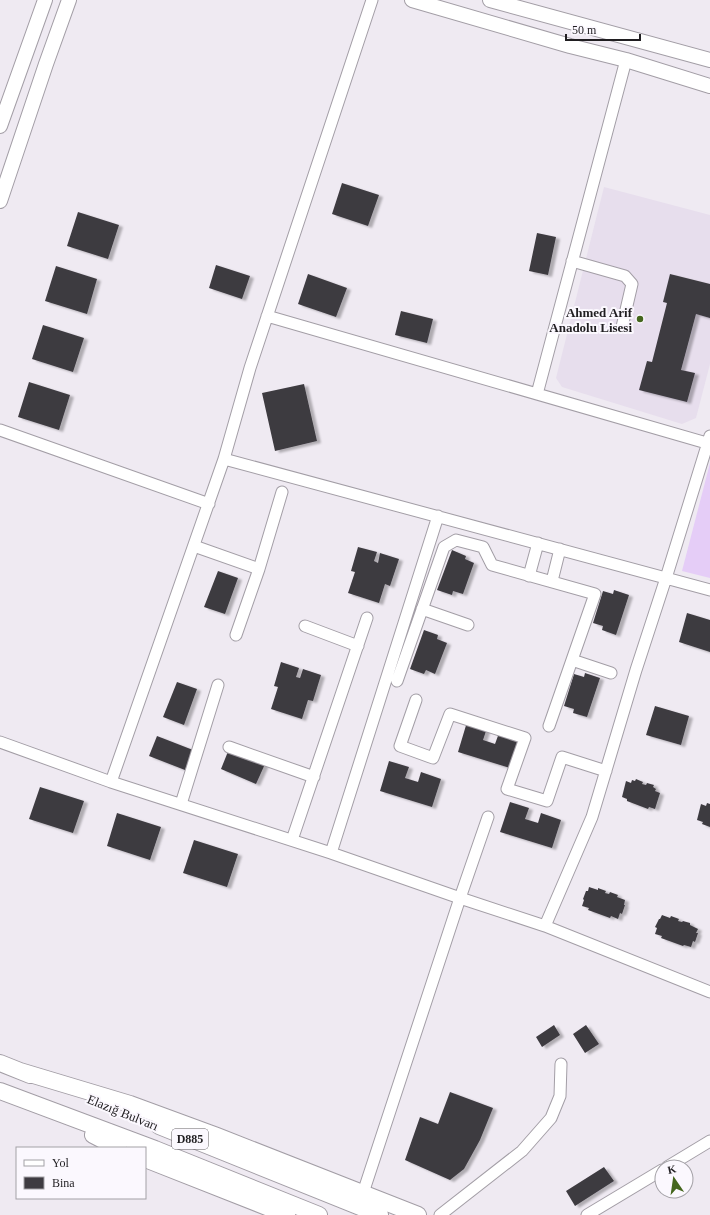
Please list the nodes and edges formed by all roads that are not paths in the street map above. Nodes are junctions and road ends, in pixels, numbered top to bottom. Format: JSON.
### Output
{"nodes":[{"id":1,"x":45,"y":0,"type":"edge"},
{"id":2,"x":69,"y":0,"type":"edge"},
{"id":3,"x":372,"y":0,"type":"edge"},
{"id":4,"x":412,"y":0,"type":"edge"},
{"id":5,"x":490,"y":0,"type":"edge"},
{"id":6,"x":626,"y":60,"type":"junction"},
{"id":7,"x":710,"y":60,"type":"edge"},
{"id":8,"x":710,"y":86,"type":"edge"},
{"id":9,"x":0,"y":126,"type":"edge"},
{"id":10,"x":0,"y":201,"type":"edge"},
{"id":11,"x":572,"y":261,"type":"junction"},
{"id":12,"x":267,"y":316,"type":"junction"},
{"id":13,"x":622,"y":327,"type":"dead end"},
{"id":14,"x":537,"y":394,"type":"junction"},
{"id":15,"x":0,"y":430,"type":"edge"},
{"id":16,"x":709,"y":441,"type":"edge"},
{"id":17,"x":224,"y":459,"type":"junction"},
{"id":18,"x":282,"y":492,"type":"dead end"},
{"id":19,"x":208,"y":504,"type":"junction"},
{"id":20,"x":438,"y":516,"type":"junction"},
{"id":21,"x":538,"y":543,"type":"junction"},
{"id":22,"x":194,"y":546,"type":"junction"},
{"id":23,"x":560,"y":549,"type":"junction"},
{"id":24,"x":259,"y":569,"type":"junction"},
{"id":25,"x":529,"y":576,"type":"junction"},
{"id":26,"x":666,"y":578,"type":"junction"},
{"id":27,"x":552,"y":581,"type":"junction"},
{"id":28,"x":710,"y":590,"type":"edge"},
{"id":29,"x":422,"y":609,"type":"junction"},
{"id":30,"x":367,"y":618,"type":"dead end"},
{"id":31,"x":468,"y":625,"type":"dead end"},
{"id":32,"x":305,"y":626,"type":"dead end"},
{"id":33,"x":236,"y":634,"type":"dead end"},
{"id":34,"x":358,"y":646,"type":"junction"},
{"id":35,"x":572,"y":660,"type":"junction"},
{"id":36,"x":611,"y":673,"type":"dead end"},
{"id":37,"x":397,"y":681,"type":"dead end"},
{"id":38,"x":218,"y":685,"type":"dead end"},
{"id":39,"x":416,"y":700,"type":"dead end"},
{"id":40,"x":549,"y":726,"type":"dead end"},
{"id":41,"x":0,"y":742,"type":"edge"},
{"id":42,"x":229,"y":747,"type":"dead end"},
{"id":43,"x":606,"y":771,"type":"junction"},
{"id":44,"x":314,"y":777,"type":"junction"},
{"id":45,"x":111,"y":782,"type":"junction"},
{"id":46,"x":181,"y":804,"type":"junction"},
{"id":47,"x":488,"y":817,"type":"dead end"},
{"id":48,"x":292,"y":840,"type":"junction"},
{"id":49,"x":331,"y":853,"type":"junction"},
{"id":50,"x":460,"y":898,"type":"junction"},
{"id":51,"x":545,"y":926,"type":"junction"},
{"id":52,"x":710,"y":992,"type":"edge"},
{"id":53,"x":0,"y":1063,"type":"edge"},
{"id":54,"x":561,"y":1064,"type":"dead end"},
{"id":55,"x":20,"y":1071,"type":"junction"},
{"id":56,"x":0,"y":1091,"type":"edge"},
{"id":57,"x":20,"y":1099,"type":"junction"},
{"id":58,"x":710,"y":1141,"type":"edge"},
{"id":59,"x":116,"y":1147,"type":"edge"},
{"id":60,"x":680,"y":1159,"type":"edge"},
{"id":61,"x":146,"y":1160,"type":"edge"},
{"id":62,"x":654,"y":1175,"type":"edge"},
{"id":63,"x":363,"y":1193,"type":"junction"},
{"id":64,"x":287,"y":1215,"type":"edge"},
{"id":65,"x":319,"y":1215,"type":"edge"},
{"id":66,"x":380,"y":1215,"type":"edge"},
{"id":67,"x":418,"y":1215,"type":"edge"},
{"id":68,"x":440,"y":1215,"type":"edge"},
{"id":69,"x":587,"y":1215,"type":"edge"}],
"edges":[{"from":1,"to":9,"type":"main road"},
{"from":2,"to":10,"type":"main road"},
{"from":3,"to":12,"type":"street"},
{"from":4,"to":6,"type":"main road"},
{"from":5,"to":7,"type":"main road"},
{"from":6,"to":8,"type":"main road"},
{"from":6,"to":11,"type":"street"},
{"from":11,"to":13,"type":"street"},
{"from":11,"to":14,"type":"street"},
{"from":12,"to":14,"type":"street"},
{"from":12,"to":17,"type":"street"},
{"from":14,"to":16,"type":"street"},
{"from":15,"to":19,"type":"street"},
{"from":16,"to":26,"type":"street"},
{"from":17,"to":19,"type":"street"},
{"from":17,"to":20,"type":"street"},
{"from":18,"to":24,"type":"street"},
{"from":19,"to":22,"type":"street"},
{"from":20,"to":21,"type":"street"},
{"from":20,"to":49,"type":"street"},
{"from":21,"to":23,"type":"street"},
{"from":21,"to":25,"type":"street"},
{"from":22,"to":24,"type":"street"},
{"from":22,"to":45,"type":"street"},
{"from":23,"to":26,"type":"street"},
{"from":23,"to":27,"type":"street"},
{"from":24,"to":33,"type":"street"},
{"from":25,"to":27,"type":"street"},
{"from":25,"to":29,"type":"street"},
{"from":26,"to":28,"type":"street"},
{"from":26,"to":43,"type":"street"},
{"from":27,"to":35,"type":"street"},
{"from":29,"to":31,"type":"street"},
{"from":29,"to":37,"type":"street"},
{"from":30,"to":34,"type":"street"},
{"from":32,"to":34,"type":"street"},
{"from":34,"to":44,"type":"street"},
{"from":35,"to":36,"type":"street"},
{"from":35,"to":40,"type":"street"},
{"from":38,"to":46,"type":"street"},
{"from":39,"to":43,"type":"street"},
{"from":41,"to":45,"type":"street"},
{"from":42,"to":44,"type":"street"},
{"from":43,"to":51,"type":"street"},
{"from":44,"to":48,"type":"street"},
{"from":45,"to":46,"type":"street"},
{"from":46,"to":48,"type":"street"},
{"from":47,"to":50,"type":"street"},
{"from":48,"to":49,"type":"street"},
{"from":49,"to":50,"type":"street"},
{"from":50,"to":51,"type":"street"},
{"from":50,"to":63,"type":"street"},
{"from":51,"to":52,"type":"street"},
{"from":53,"to":55,"type":"highway","name":"Elazığ Bulvarı","number":"D885"},
{"from":54,"to":68,"type":"street"},
{"from":55,"to":63,"type":"highway"},
{"from":55,"to":66,"type":"highway","name":"Elazığ Bulvarı","number":"D885"},
{"from":56,"to":57,"type":"highway","name":"Elazığ Bulvarı","number":"D885"},
{"from":57,"to":59,"type":"highway"},
{"from":57,"to":65,"type":"highway","name":"Elazığ Bulvarı","number":"D885"},
{"from":58,"to":60,"type":"street"},
{"from":61,"to":64,"type":"highway"},
{"from":62,"to":69,"type":"street"},
{"from":63,"to":67,"type":"highway"}]}
